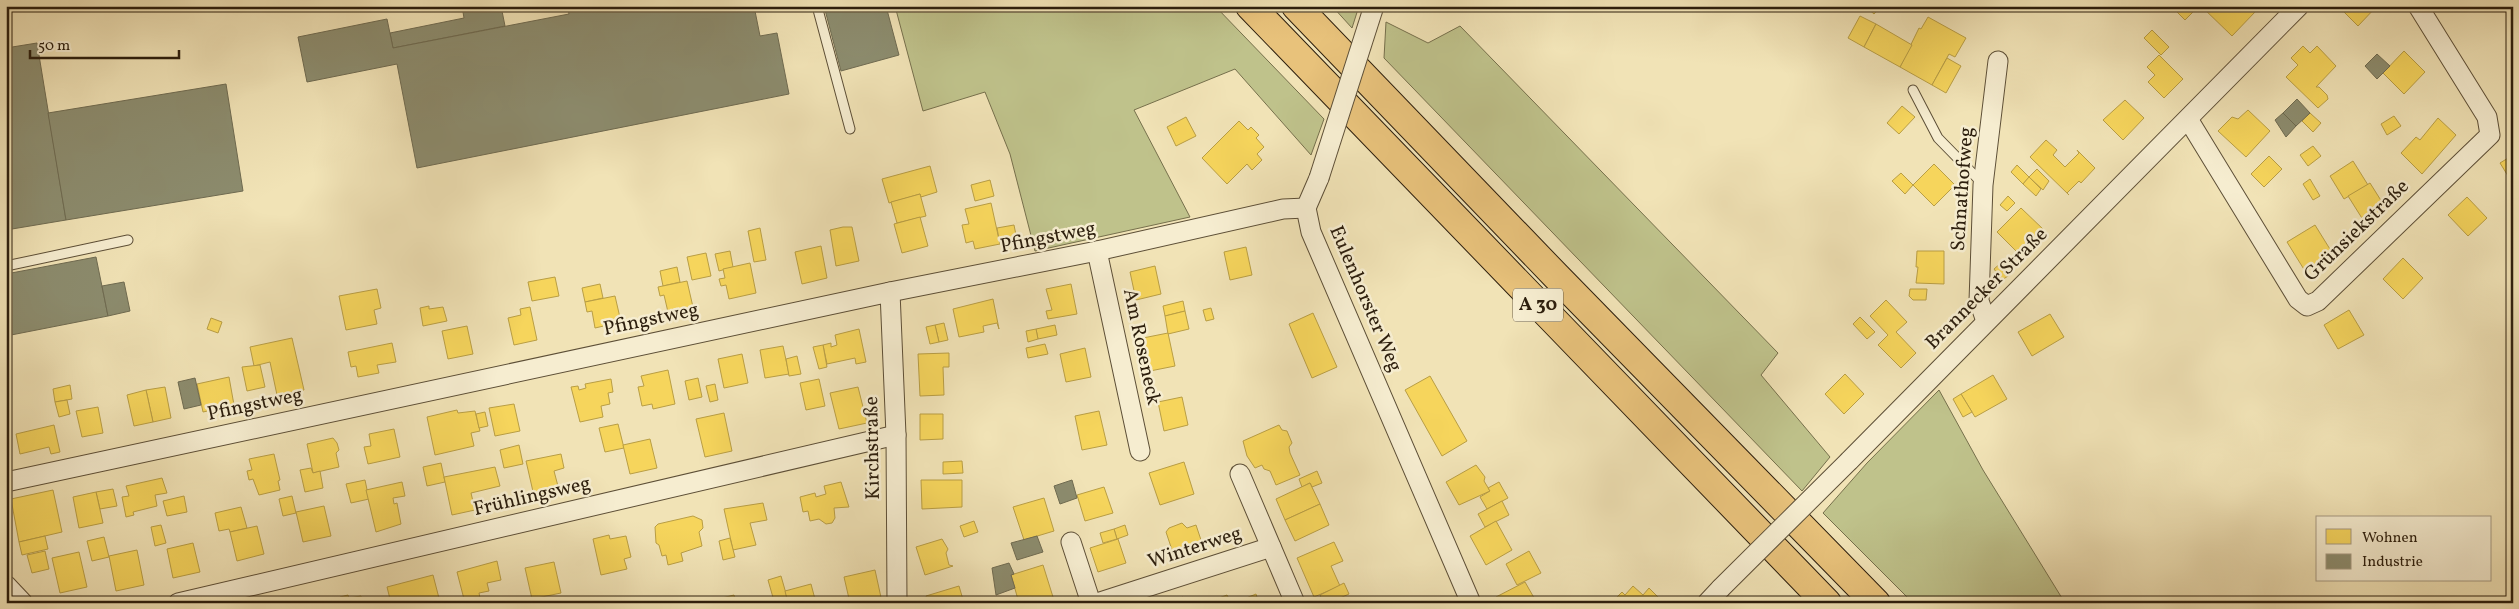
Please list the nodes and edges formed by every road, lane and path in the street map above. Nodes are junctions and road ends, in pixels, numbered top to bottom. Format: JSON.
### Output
{"nodes":[{"id":1,"x":817,"y":6,"type":"edge"},
{"id":2,"x":1250,"y":6,"type":"edge"},
{"id":3,"x":1296,"y":6,"type":"edge"},
{"id":4,"x":1374,"y":6,"type":"edge"},
{"id":5,"x":2299,"y":6,"type":"edge"},
{"id":6,"x":2418,"y":6,"type":"edge"},
{"id":7,"x":1998,"y":61,"type":"dead end"},
{"id":8,"x":1914,"y":90,"type":"dead end"},
{"id":9,"x":2188,"y":119,"type":"junction"},
{"id":10,"x":850,"y":129,"type":"dead end"},
{"id":11,"x":1983,"y":184,"type":"junction"},
{"id":12,"x":1306,"y":208,"type":"junction"},
{"id":13,"x":128,"y":240,"type":"dead end"},
{"id":14,"x":1097,"y":251,"type":"junction"},
{"id":15,"x":6,"y":266,"type":"edge"},
{"id":16,"x":890,"y":292,"type":"junction"},
{"id":17,"x":1986,"y":320,"type":"junction"},
{"id":18,"x":896,"y":435,"type":"junction"},
{"id":19,"x":1140,"y":451,"type":"dead end"},
{"id":20,"x":1240,"y":474,"type":"dead end"},
{"id":21,"x":6,"y":482,"type":"edge"},
{"id":22,"x":1071,"y":542,"type":"dead end"},
{"id":23,"x":1271,"y":547,"type":"junction"},
{"id":24,"x":6,"y":584,"type":"edge"},
{"id":25,"x":1134,"y":598,"type":"edge"},
{"id":26,"x":23,"y":603,"type":"edge"},
{"id":27,"x":178,"y":603,"type":"edge"},
{"id":28,"x":898,"y":603,"type":"edge"},
{"id":29,"x":1090,"y":603,"type":"edge"},
{"id":30,"x":1097,"y":603,"type":"edge"},
{"id":31,"x":1296,"y":603,"type":"edge"},
{"id":32,"x":1471,"y":603,"type":"edge"},
{"id":33,"x":1707,"y":603,"type":"edge"},
{"id":34,"x":1826,"y":603,"type":"edge"},
{"id":35,"x":1876,"y":603,"type":"edge"}],
"edges":[{"from":1,"to":10,"type":"lane"},
{"from":2,"to":34,"type":"highway","number":"A 30"},
{"from":3,"to":35,"type":"highway","number":"A 30"},
{"from":4,"to":12,"type":"street","name":"Eulenhorster Weg","bridge":true},
{"from":5,"to":9,"type":"street","name":"Brannecker Straße"},
{"from":6,"to":9,"type":"street","name":"Grünsiekstraße"},
{"from":7,"to":11,"type":"street","name":"Schnathofweg"},
{"from":8,"to":11,"type":"lane"},
{"from":9,"to":17,"type":"street","name":"Brannecker Straße"},
{"from":11,"to":17,"type":"street","name":"Schnathofweg"},
{"from":12,"to":14,"type":"street","name":"Pfingstweg"},
{"from":12,"to":32,"type":"street","name":"Eulenhorster Weg"},
{"from":13,"to":15,"type":"lane"},
{"from":14,"to":16,"type":"street","name":"Pfingstweg"},
{"from":14,"to":19,"type":"street","name":"Am Roseneck"},
{"from":16,"to":18,"type":"street","name":"Kirchstraße"},
{"from":16,"to":21,"type":"street","name":"Pfingstweg"},
{"from":17,"to":33,"type":"street","name":"Brannecker Straße","bridge":true},
{"from":18,"to":27,"type":"street","name":"Frühlingsweg"},
{"from":18,"to":28,"type":"street","name":"Kirchstraße"},
{"from":20,"to":23,"type":"street","name":"Winterweg"},
{"from":22,"to":29,"type":"street"},
{"from":23,"to":25,"type":"street","name":"Winterweg"},
{"from":23,"to":31,"type":"street","name":"Winterweg"},
{"from":24,"to":26,"type":"street"},
{"from":25,"to":30,"type":"street","name":"Winterweg"}]}
